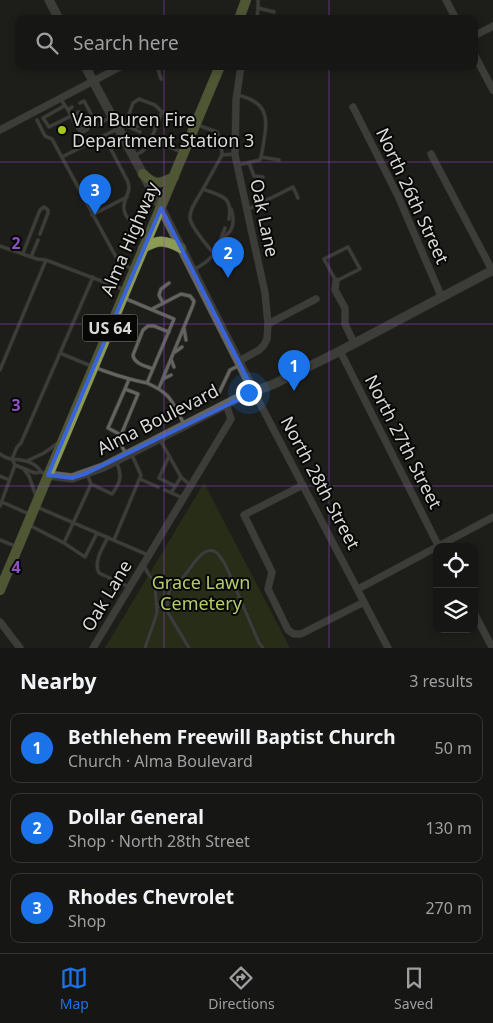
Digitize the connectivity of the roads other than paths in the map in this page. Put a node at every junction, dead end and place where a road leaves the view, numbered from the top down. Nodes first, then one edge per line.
1 (49, 0) edge
2 (246, 0) edge
3 (258, 0) edge
4 (446, 0) edge
5 (258, 8) junction
6 (274, 12) dead end
7 (57, 15) edge
8 (240, 15) edge
9 (257, 15) edge
10 (454, 15) edge
11 (493, 26) edge
12 (478, 34) edge
13 (478, 62) edge
14 (87, 70) edge
15 (115, 70) edge
16 (158, 70) edge
17 (218, 70) edge
18 (240, 70) edge
19 (161, 79) dead end
20 (93, 82) junction
21 (493, 90) edge
22 (237, 95) junction
23 (60, 98) junction
24 (80, 103) dead end
25 (47, 105) junction
26 (64, 106) junction
27 (72, 107) dead end
28 (353, 107) dead end
29 (68, 110) junction
30 (162, 112) junction
31 (52, 113) junction
32 (112, 117) junction
33 (37, 120) dead end
34 (84, 121) junction
35 (75, 123) junction
36 (195, 124) junction
37 (121, 127) junction
38 (156, 127) junction
39 (133, 129) junction
40 (0, 130) edge
41 (140, 132) dead end
42 (104, 136) junction
43 (150, 137) junction
44 (183, 153) junction
45 (235, 154) junction
46 (432, 154) dead end
47 (222, 155) junction
48 (62, 157) junction
49 (133, 157) junction
50 (261, 157) junction
51 (279, 160) dead end
52 (249, 163) junction
53 (237, 165) junction
54 (143, 174) junction
55 (174, 177) junction
56 (263, 177) dead end
57 (203, 189) junction
58 (128, 196) junction
59 (298, 198) dead end
60 (161, 208) junction
61 (231, 209) junction
62 (247, 210) junction
63 (92, 215) junction
64 (229, 219) dead end
65 (225, 228) dead end
66 (150, 233) junction
67 (40, 234) dead end
68 (222, 237) junction
69 (38, 240) dead end
70 (0, 246) edge
71 (144, 248) junction
72 (181, 248) junction
73 (23, 254) junction
74 (214, 254) junction
75 (31, 256) junction
76 (46, 260) junction
77 (192, 270) junction
78 (134, 271) junction
79 (493, 271) edge
80 (93, 277) junction
81 (336, 281) junction
82 (169, 283) dead end
83 (124, 293) junction
84 (442, 298) junction
85 (316, 299) dead end
86 (163, 303) junction
87 (152, 309) junction
88 (268, 324) junction
89 (184, 328) junction
90 (169, 332) junction
91 (186, 340) dead end
92 (354, 343) junction
93 (182, 347) dead end
94 (340, 351) junction
95 (174, 352) junction
96 (60, 353) junction
97 (171, 358) junction
98 (240, 363) junction
99 (93, 368) junction
100 (174, 368) dead end
101 (153, 369) junction
102 (0, 370) edge
103 (171, 375) dead end
104 (130, 379) junction
105 (163, 379) junction
106 (147, 383) junction
107 (159, 388) junction
108 (125, 389) junction
109 (254, 392) junction
110 (219, 393) dead end
111 (129, 404) dead end
112 (226, 404) junction
113 (133, 406) junction
114 (124, 416) dead end
115 (128, 418) junction
116 (121, 423) dead end
117 (125, 425) junction
118 (185, 425) junction
119 (121, 435) junction
120 (159, 438) junction
121 (63, 440) junction
122 (128, 453) junction
123 (0, 454) edge
124 (169, 456) junction
125 (12, 459) junction
126 (116, 460) junction
127 (26, 461) junction
128 (15, 465) junction
129 (22, 468) junction
130 (44, 473) junction
131 (87, 473) junction
132 (0, 476) edge
133 (181, 477) junction
134 (140, 479) junction
135 (9, 480) junction
136 (91, 484) junction
137 (304, 485) junction
138 (175, 486) junction
139 (191, 486) junction
140 (158, 487) dead end
141 (165, 490) dead end
142 (172, 493) junction
143 (184, 498) junction
144 (1, 503) edge
145 (33, 512) junction
146 (493, 517) edge
147 (74, 523) junction
148 (97, 533) junction
149 (108, 537) junction
150 (0, 540) edge
151 (114, 540) junction
152 (64, 543) junction
153 (437, 543) edge
154 (445, 543) edge
155 (18, 547) junction
156 (433, 549) edge
157 (149, 556) junction
158 (143, 565) junction
159 (3, 574) edge
160 (155, 585) junction
161 (130, 588) junction
162 (170, 588) junction
163 (358, 589) junction
164 (0, 590) edge
165 (364, 602) junction
166 (156, 604) junction
167 (167, 611) junction
168 (478, 621) edge
169 (0, 622) edge
170 (259, 646) edge
171 (492, 647) edge
172 (20, 648) edge
173 (93, 648) edge
174 (145, 648) edge
175 (189, 648) edge
176 (263, 648) edge
177 (388, 648) edge

1 - 7 street
2 - 8 main road
3 - 5 lane
4 - 10 street
5 - 6 lane
5 - 9 lane
11 - 12 street
13 - 21 street
14 - 20 street, North 28th Street
15 - 20 street
16 - 19 lane
17 - 36 main road, Alma Highway / US 64
18 - 22 street, Oak Lane
20 - 23 street
20 - 32 street, North 28th Street
22 - 45 street, Oak Lane
22 - 50 lane
23 - 25 street
23 - 26 lane
24 - 32 lane
25 - 31 lane
25 - 40 street
26 - 29 lane
26 - 31 lane
27 - 29 lane
28 - 84 street, North 26th Street
29 - 35 lane
30 - 36 lane
30 - 37 lane
30 - 38 lane
31 - 35 lane
32 - 37 street, North 28th Street
33 - 48 lane
34 - 35 lane
34 - 35 lane
34 - 35 lane
36 - 44 main road, Alma Highway / US 64
36 - 47 lane
37 - 39 lane
37 - 42 lane
37 - 49 street, North 28th Street
38 - 39 lane
38 - 43 lane
39 - 41 lane
42 - 48 lane
42 - 58 lane
43 - 44 lane
43 - 49 lane
44 - 55 main road, Alma Highway / US 64
45 - 47 lane
45 - 53 street, Oak Lane
46 - 79 street
47 - 57 lane
48 - 63 lane
49 - 54 street, North 28th Street
50 - 51 lane
50 - 52 lane
52 - 53 lane
52 - 56 lane
53 - 62 street, Oak Lane
54 - 55 main road
54 - 60 street, North 28th Street
55 - 60 main road, Alma Highway / US 64
57 - 61 lane
57 - 74 lane
58 - 63 lane
58 - 66 lane
59 - 62 lane
60 - 66 main road, Alma Highway / US 64
60 - 72 street, North 28th Street
61 - 64 lane
61 - 68 lane
62 - 88 street, Oak Lane
63 - 78 lane
65 - 68 lane
66 - 71 main road, Alma Highway / US 64
67 - 73 lane
68 - 74 lane
69 - 75 lane
70 - 73 lane
71 - 72 main road
71 - 78 main road, Alma Highway / US 64
72 - 77 street, North 28th Street
73 - 75 lane
74 - 77 lane
75 - 76 lane
76 - 80 lane
76 - 102 lane
77 - 98 street, North 28th Street
78 - 83 main road, Alma Highway / US 64
79 - 84 street, Alma Boulevard
80 - 83 lane
80 - 96 lane
81 - 81 lane
81 - 92 street
82 - 86 lane
83 - 87 lane
83 - 99 main road, Alma Highway / US 64
84 - 92 street, Alma Boulevard
85 - 88 street
86 - 87 lane
86 - 89 lane
87 - 90 lane
88 - 98 street, Oak Lane
89 - 91 lane
89 - 95 lane
90 - 101 lane
90 - 101 lane
92 - 94 street, Alma Boulevard
93 - 95 lane
94 - 109 street, Alma Boulevard
94 - 153 street, North 27th Street
95 - 97 lane
96 - 99 lane
96 - 125 lane
97 - 100 lane
97 - 105 lane
98 - 109 street, North 28th Street
98 - 110 lane
99 - 104 lane
99 - 121 main road, Alma Highway / US 64
101 - 106 lane
103 - 105 lane
104 - 106 lane
104 - 108 lane
105 - 107 lane
106 - 107 lane
107 - 118 lane
108 - 113 lane
108 - 119 lane
109 - 112 street, Alma Boulevard
109 - 137 street, North 28th Street
111 - 113 lane
112 - 118 street, Alma Boulevard
112 - 139 street, Oak Lane
113 - 115 lane
114 - 115 lane
115 - 117 lane
116 - 117 lane
117 - 119 lane
118 - 120 street, Alma Boulevard
119 - 122 lane
120 - 122 street, Alma Boulevard
120 - 124 lane
121 - 127 lane
121 - 130 main road, Alma Highway / US 64
122 - 126 street, Alma Boulevard
122 - 134 lane
123 - 125 lane
124 - 133 lane
124 - 138 lane
125 - 127 lane
125 - 128 lane
126 - 131 street, Alma Boulevard
126 - 136 lane
127 - 130 lane
128 - 129 lane
128 - 135 lane
129 - 130 lane
129 - 145 lane
130 - 131 street, Alma Boulevard
130 - 145 main road, Alma Highway / US 64
131 - 136 lane
132 - 135 lane
133 - 138 lane
133 - 139 lane
134 - 140 lane
134 - 151 lane
135 - 144 lane
136 - 147 lane
137 - 163 street, North 28th Street
137 - 165 street
138 - 142 lane
139 - 143 street, Oak Lane
141 - 142 lane
142 - 143 lane
143 - 157 street, Oak Lane
144 - 145 lane
145 - 147 lane
145 - 152 lane
145 - 155 main road, Alma Highway / US 64
146 - 154 street
147 - 148 lane
147 - 152 lane
148 - 149 lane
148 - 152 lane
149 - 151 lane
149 - 161 lane
150 - 155 lane
151 - 157 lane
155 - 159 main road, Alma Highway / US 64
156 - 163 street
157 - 158 street, Oak Lane
158 - 160 lane
158 - 161 street, Oak Lane
159 - 164 main road, Alma Highway / US 64
160 - 162 lane
160 - 166 lane
161 - 173 street, Oak Lane
162 - 167 lane
162 - 170 lane
163 - 165 street, North 28th Street
165 - 177 street, North 28th Street
166 - 167 lane
166 - 174 lane
167 - 175 lane
168 - 171 street
169 - 172 street
170 - 176 lane

